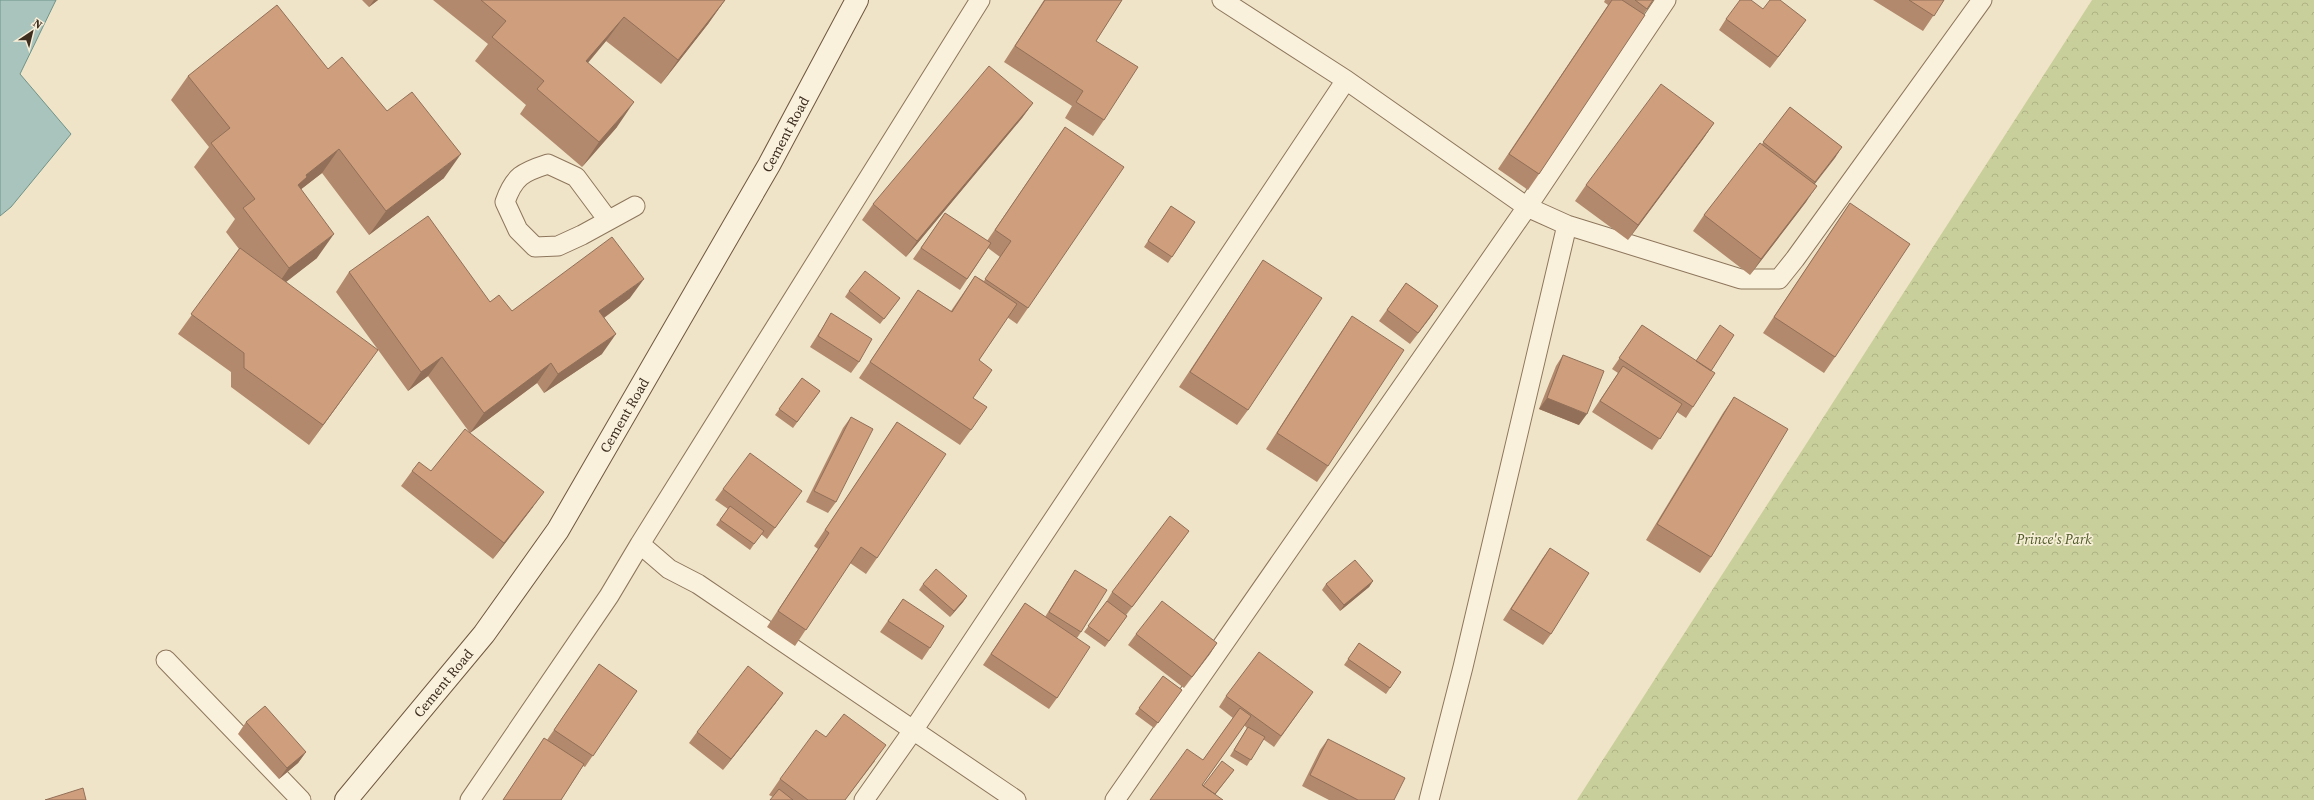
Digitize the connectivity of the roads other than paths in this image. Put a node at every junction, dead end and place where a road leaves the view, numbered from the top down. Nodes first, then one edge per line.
1 (857, 0) edge
2 (980, 0) edge
3 (1222, 0) edge
4 (1666, 0) edge
5 (1982, 0) edge
6 (1346, 80) junction
7 (635, 206) dead end
8 (1527, 207) junction
9 (608, 220) junction
10 (1567, 225) junction
11 (640, 544) junction
12 (166, 660) dead end
13 (914, 729) junction
14 (301, 800) edge
15 (346, 800) edge
16 (470, 800) edge
17 (864, 800) edge
18 (1016, 800) edge
19 (1115, 800) edge
20 (1429, 800) edge

1 - 15 main road, Cement Road
2 - 11 lane
3 - 6 lane
4 - 8 lane
5 - 10 lane
6 - 8 lane
6 - 13 lane
7 - 9 lane
8 - 10 lane
8 - 19 lane
9 - 9 lane
10 - 20 lane
11 - 13 lane
11 - 16 lane
12 - 14 lane
13 - 17 lane
13 - 18 lane

